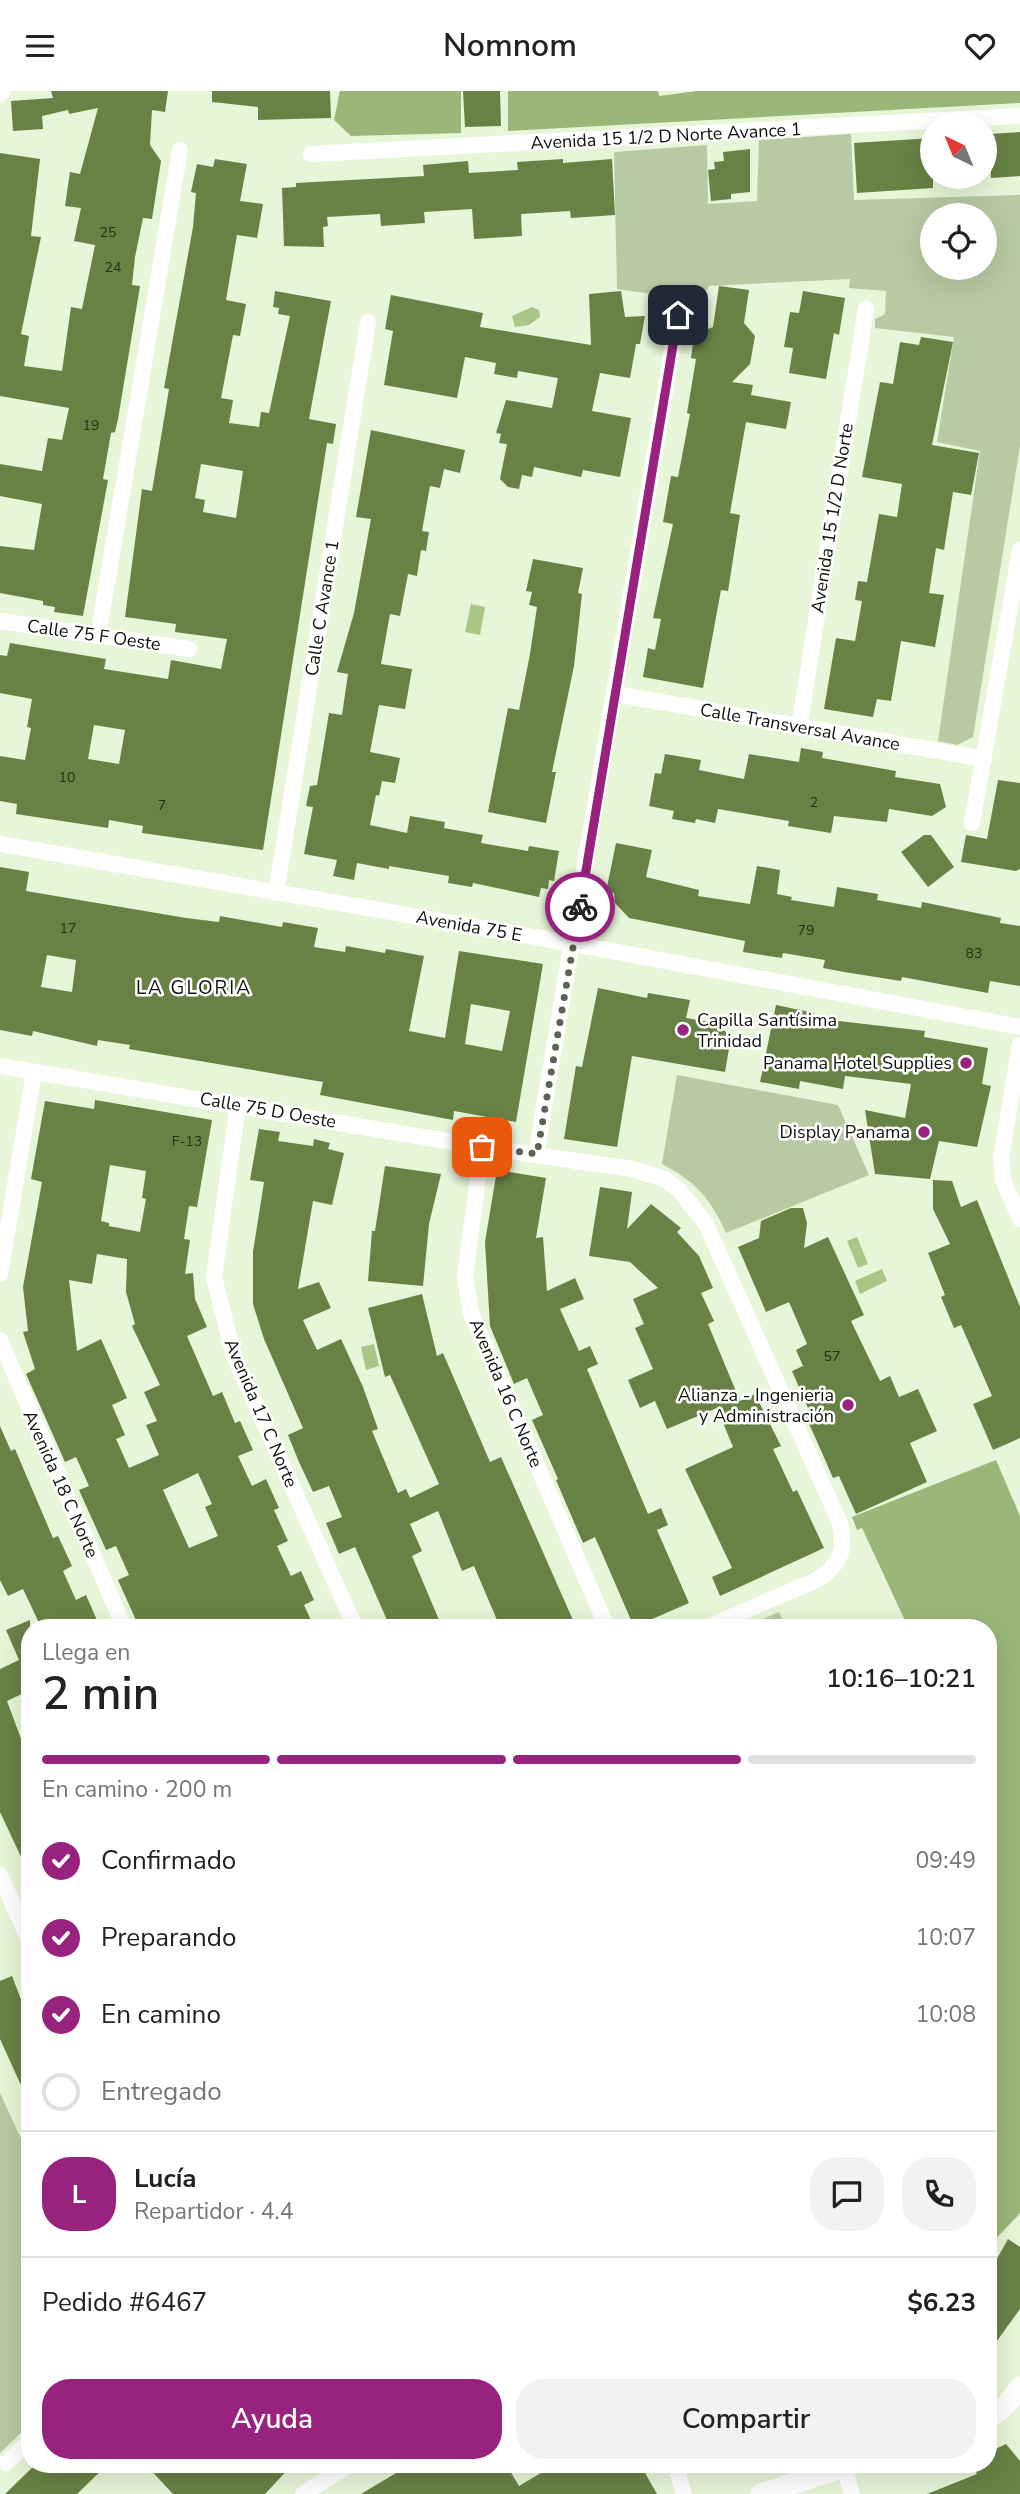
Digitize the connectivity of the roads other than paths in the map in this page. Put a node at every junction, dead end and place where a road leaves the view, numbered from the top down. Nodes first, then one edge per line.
1 (1020, 116) edge
2 (180, 150) dead end
3 (311, 154) dead end
4 (866, 309) dead end
5 (678, 315) dead end
6 (368, 322) dead end
7 (1020, 550) edge
8 (0, 621) edge
9 (98, 636) junction
10 (189, 649) dead end
11 (616, 694) junction
12 (799, 728) junction
13 (984, 759) junction
14 (972, 823) dead end
15 (0, 844) edge
16 (276, 893) junction
17 (574, 944) junction
18 (1020, 1027) edge
19 (1020, 1045) edge
20 (0, 1066) edge
21 (34, 1073) junction
22 (238, 1104) junction
23 (482, 1147) junction
24 (537, 1154) junction
25 (1020, 1219) edge
26 (0, 1274) edge
27 (0, 1340) edge
28 (121, 1619) edge
29 (351, 1619) edge
30 (604, 1619) edge
31 (726, 1619) edge
32 (0, 1875) edge
33 (21, 1923) edge
34 (1020, 2387) edge
35 (997, 2412) edge
36 (21, 2449) edge
37 (6, 2463) dead end
38 (337, 2473) edge
39 (678, 2473) edge
40 (827, 2473) edge
41 (850, 2473) edge
42 (303, 2494) edge
43 (684, 2494) edge
44 (761, 2494) edge
45 (852, 2494) edge

1 - 3 street, Avenida 15 1/2 D Norte Avance 1
2 - 9 street
4 - 12 street, Avenida 15 1/2 D Norte
5 - 11 street
6 - 16 street, Calle C Avance 1
7 - 13 street
8 - 9 street, Calle 75 F Oeste
9 - 10 street, Calle 75 F Oeste
11 - 12 street, Calle Transversal Avance
11 - 17 street
12 - 13 street, Calle Transversal Avance
13 - 14 street
15 - 16 street, Avenida 75 E
16 - 17 street, Avenida 75 E
17 - 18 street, Avenida 75 E
17 - 24 street
19 - 25 street
20 - 21 street, Calle 75 D Oeste
21 - 22 street, Calle 75 D Oeste
21 - 26 street
22 - 23 street, Calle 75 D Oeste
22 - 29 street, Avenida 17 C Norte
23 - 24 street, Calle 75 D Oeste
23 - 30 street, Avenida 16 C Norte
24 - 31 street, Calle 75 D Oeste
27 - 28 street, Avenida 18 C Norte
32 - 33 street
34 - 35 street
36 - 37 street
38 - 42 street
39 - 43 street
40 - 44 street
41 - 45 street

